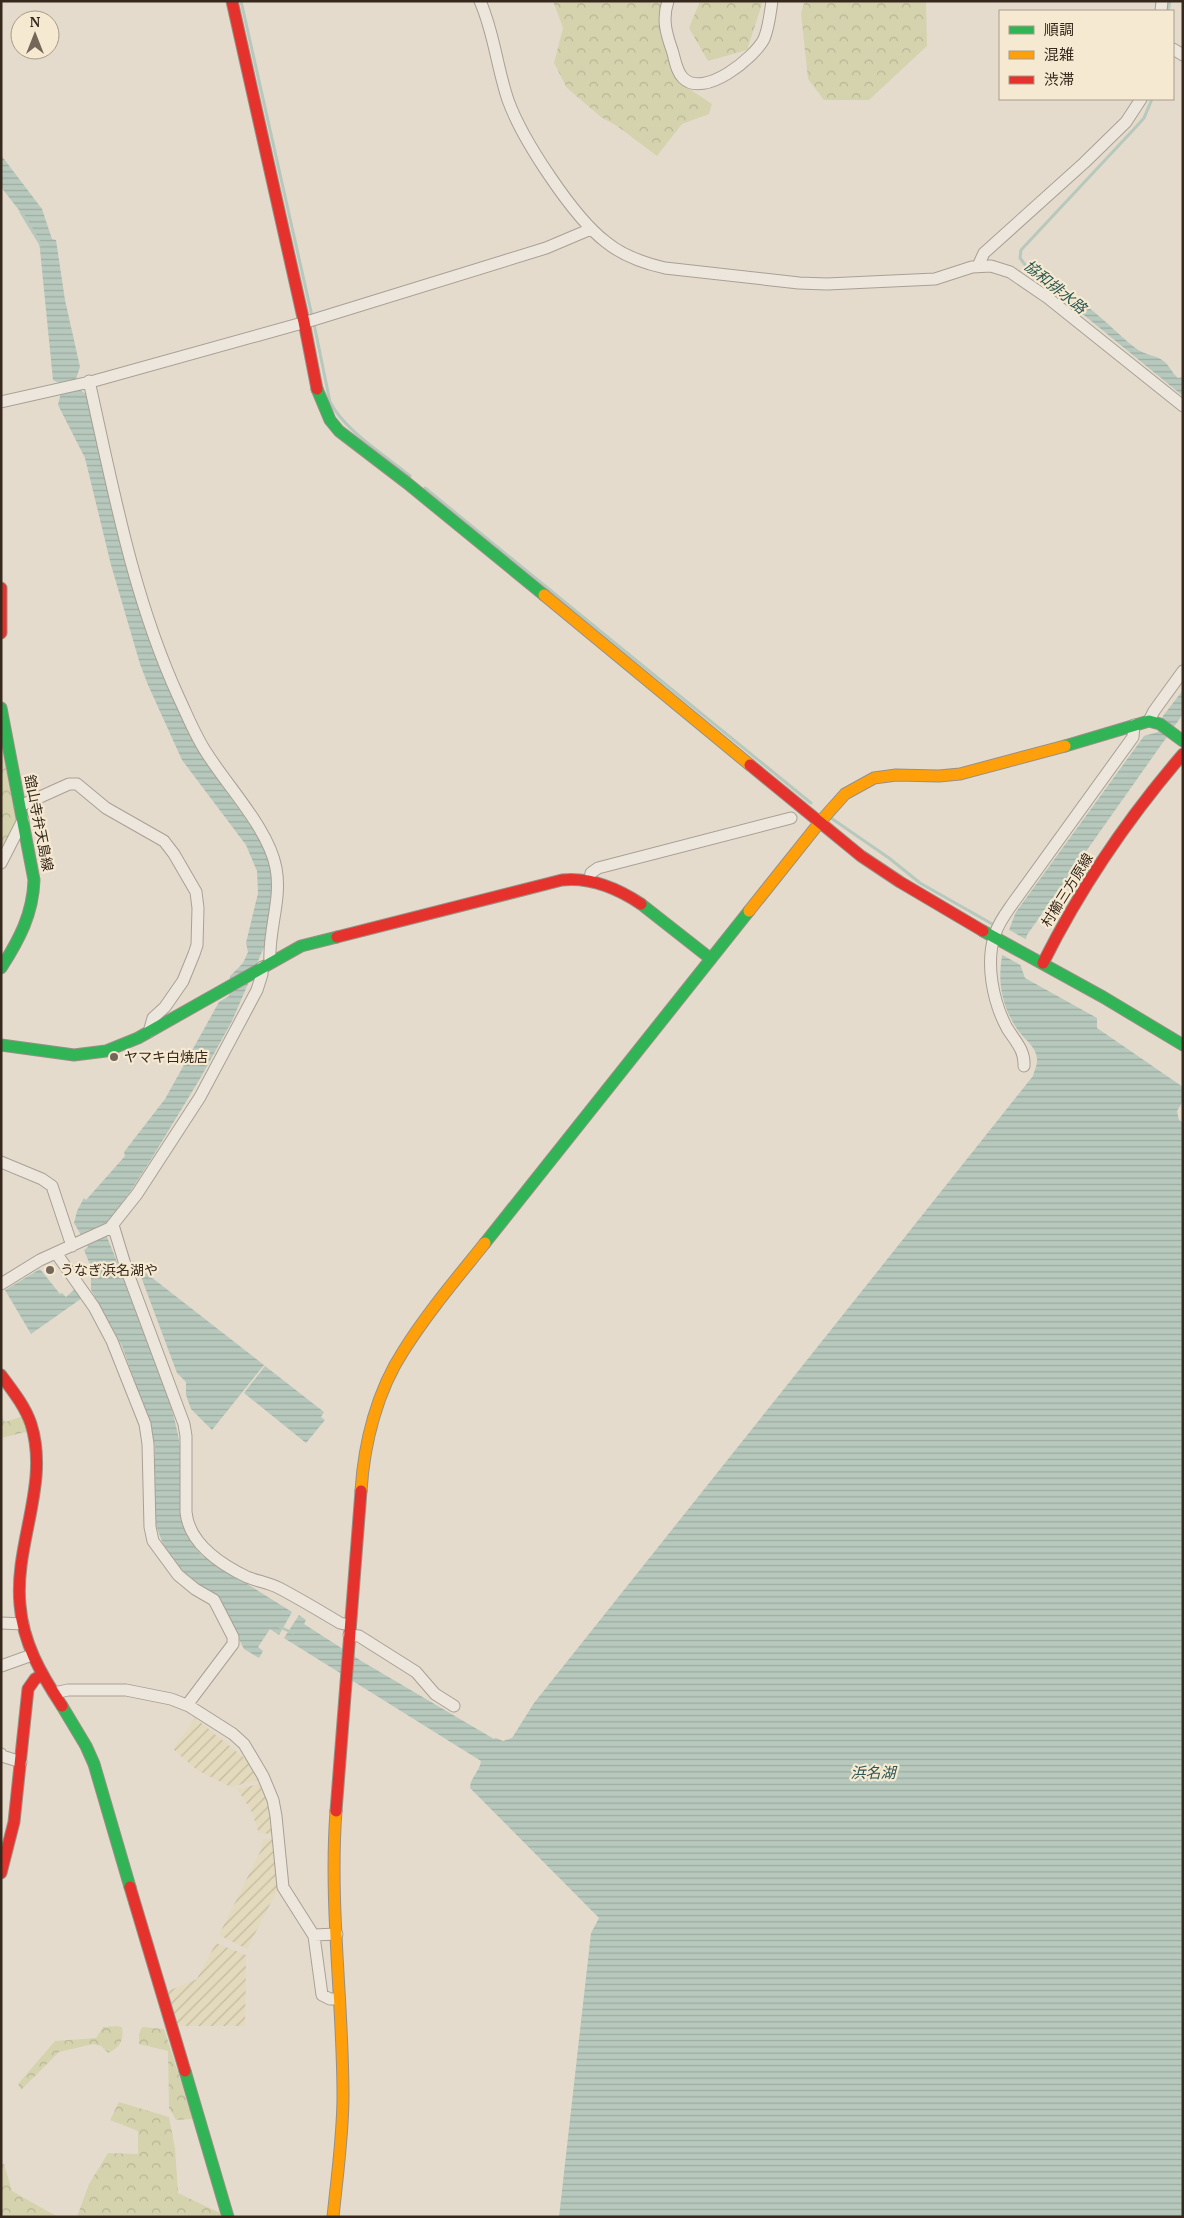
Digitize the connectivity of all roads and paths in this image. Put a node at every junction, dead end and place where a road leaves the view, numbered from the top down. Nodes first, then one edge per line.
1 (232, 1) edge
2 (480, 1) edge
3 (668, 1) edge
4 (772, 1) edge
5 (1140, 100) edge
6 (591, 230) junction
7 (978, 266) junction
8 (304, 322) junction
9 (83, 382) junction
10 (1, 402) edge
11 (1183, 406) edge
12 (1, 588) edge
13 (1, 622) edge
14 (1, 634) edge
15 (1183, 671) edge
16 (1, 708) edge
17 (1155, 722) junction
18 (1134, 725) junction
19 (1183, 741) edge
20 (1183, 754) edge
21 (20, 806) junction
22 (791, 818) dead end
23 (23, 820) junction
24 (820, 822) junction
25 (1, 863) edge
26 (590, 881) junction
27 (997, 938) junction
28 (711, 959) junction
29 (1043, 963) junction
30 (262, 966) junction
31 (1, 968) edge
32 (149, 1032) junction
33 (1, 1045) edge
34 (1183, 1045) edge
35 (1024, 1066) dead end
36 (1, 1162) edge
37 (111, 1226) junction
38 (75, 1244) junction
39 (56, 1253) junction
40 (1, 1284) edge
41 (1, 1375) edge
42 (1, 1623) edge
43 (23, 1624) junction
44 (349, 1633) junction
45 (32, 1655) junction
46 (1, 1666) edge
47 (42, 1675) junction
48 (54, 1693) junction
49 (187, 1705) junction
50 (454, 1706) dead end
51 (1, 1754) edge
52 (21, 1762) junction
53 (1, 1873) edge
54 (337, 1934) junction
55 (314, 1935) junction
56 (339, 1998) junction
57 (228, 2217) edge
58 (333, 2217) edge

1 - 8 street
2 - 6 street
3 - 4 street
5 - 7 street
6 - 7 street
6 - 8 street
7 - 11 street
8 - 9 street
8 - 24 street
9 - 10 street
9 - 30 street
12 - 13 street
13 - 14 street
15 - 17 street
16 - 21 street, 舘山寺弁天島線
17 - 18 street
17 - 19 street
18 - 24 street
18 - 27 street
20 - 29 street, 村櫛三方原線
21 - 23 street, 舘山寺弁天島線
21 - 32 street
22 - 26 street
23 - 25 street
23 - 31 street, 舘山寺弁天島線
24 - 27 street
24 - 28 street
26 - 28 street
26 - 30 street
27 - 29 street
27 - 35 street
28 - 44 street
29 - 34 street
30 - 32 street
30 - 37 street
32 - 33 street
36 - 38 street
37 - 38 street
37 - 44 street
38 - 39 street
39 - 40 street
39 - 49 street
41 - 43 street
42 - 43 street
43 - 45 street
44 - 50 street
44 - 54 street
45 - 46 street
45 - 47 street
47 - 48 street
47 - 52 street
48 - 49 street
48 - 57 street
49 - 55 street
51 - 52 street
52 - 53 street
54 - 55 street
54 - 56 street
55 - 56 street
56 - 58 street

